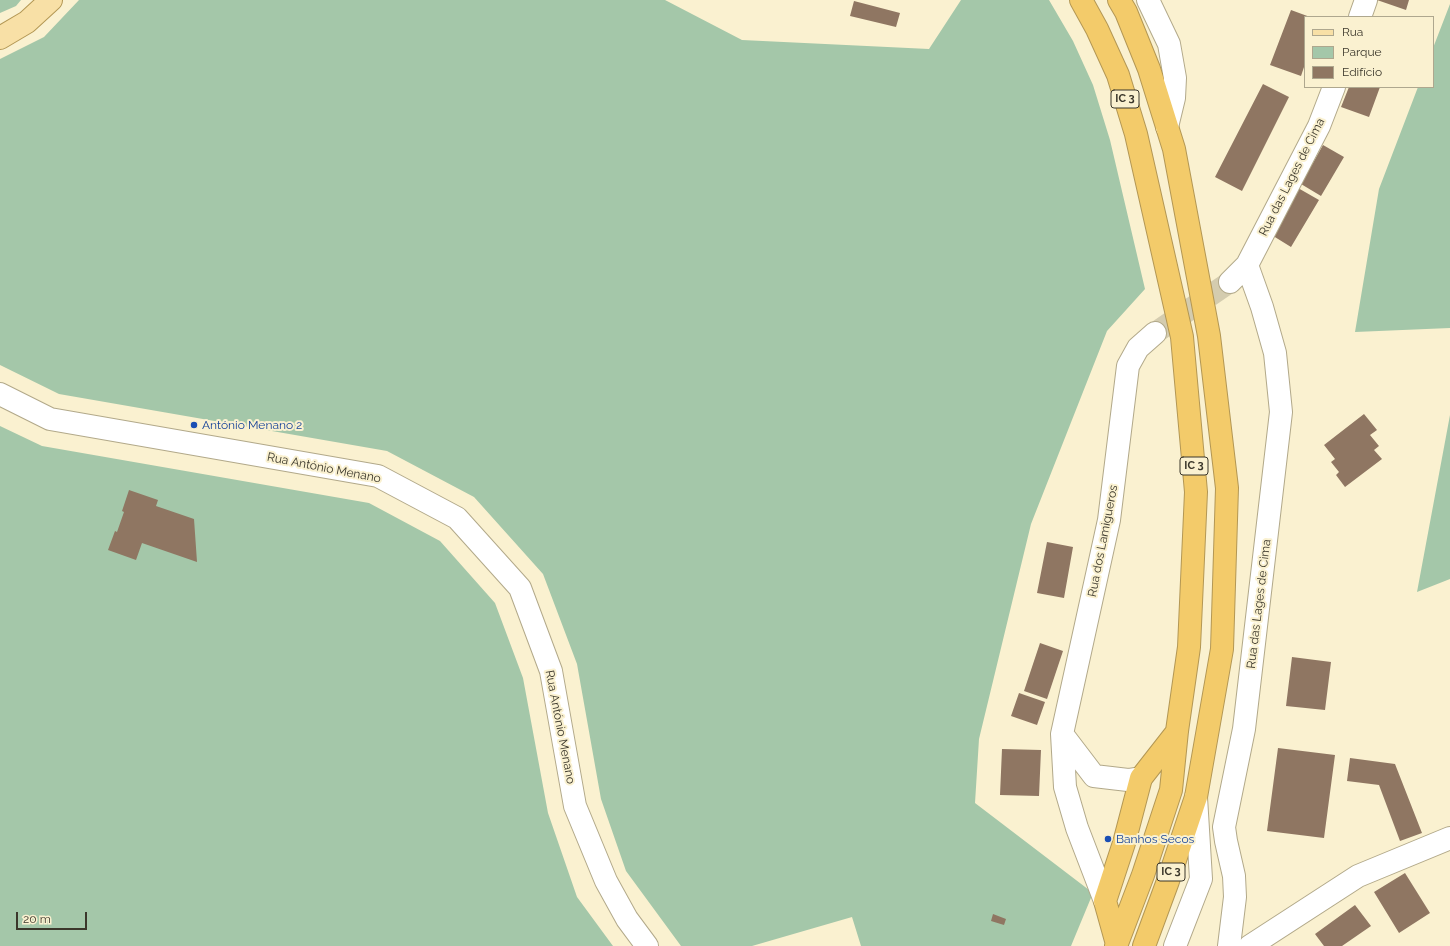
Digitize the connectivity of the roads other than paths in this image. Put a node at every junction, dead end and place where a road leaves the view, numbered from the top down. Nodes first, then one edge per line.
1 (51, 0) edge
2 (1081, 0) edge
3 (1119, 0) edge
4 (1148, 0) edge
5 (1366, 0) edge
6 (1360, 16) edge
7 (0, 38) edge
8 (1334, 88) edge
9 (1167, 127) junction
10 (1247, 265) junction
11 (1230, 282) tunnel mouth
12 (1155, 333) tunnel mouth
13 (0, 394) edge
14 (1177, 731) junction
15 (1062, 734) junction
16 (1141, 778) junction
17 (1196, 797) junction
18 (1450, 838) edge
19 (1105, 900) junction
20 (1116, 945) edge
21 (647, 946) edge
22 (1144, 946) edge
23 (1175, 946) edge
24 (1229, 946) edge
25 (1250, 946) edge

1 - 7 main road
2 - 14 highway, IC 3
3 - 9 highway, IC 3
4 - 9 street
5 - 6 street
8 - 10 street, Rua das Lages de Cima
9 - 17 highway, IC 3
10 - 11 street, Rua das Lages de Cima
10 - 24 street, Rua das Lages de Cima
12 - 15 street, Rua dos Lamigueros
13 - 21 street, Rua António Menano
14 - 16 highway
14 - 20 highway, IC 3
15 - 16 street
15 - 19 street, Rua dos Lamigueros
16 - 19 highway
17 - 22 highway, IC 3
17 - 23 street
18 - 25 street
19 - 20 highway

